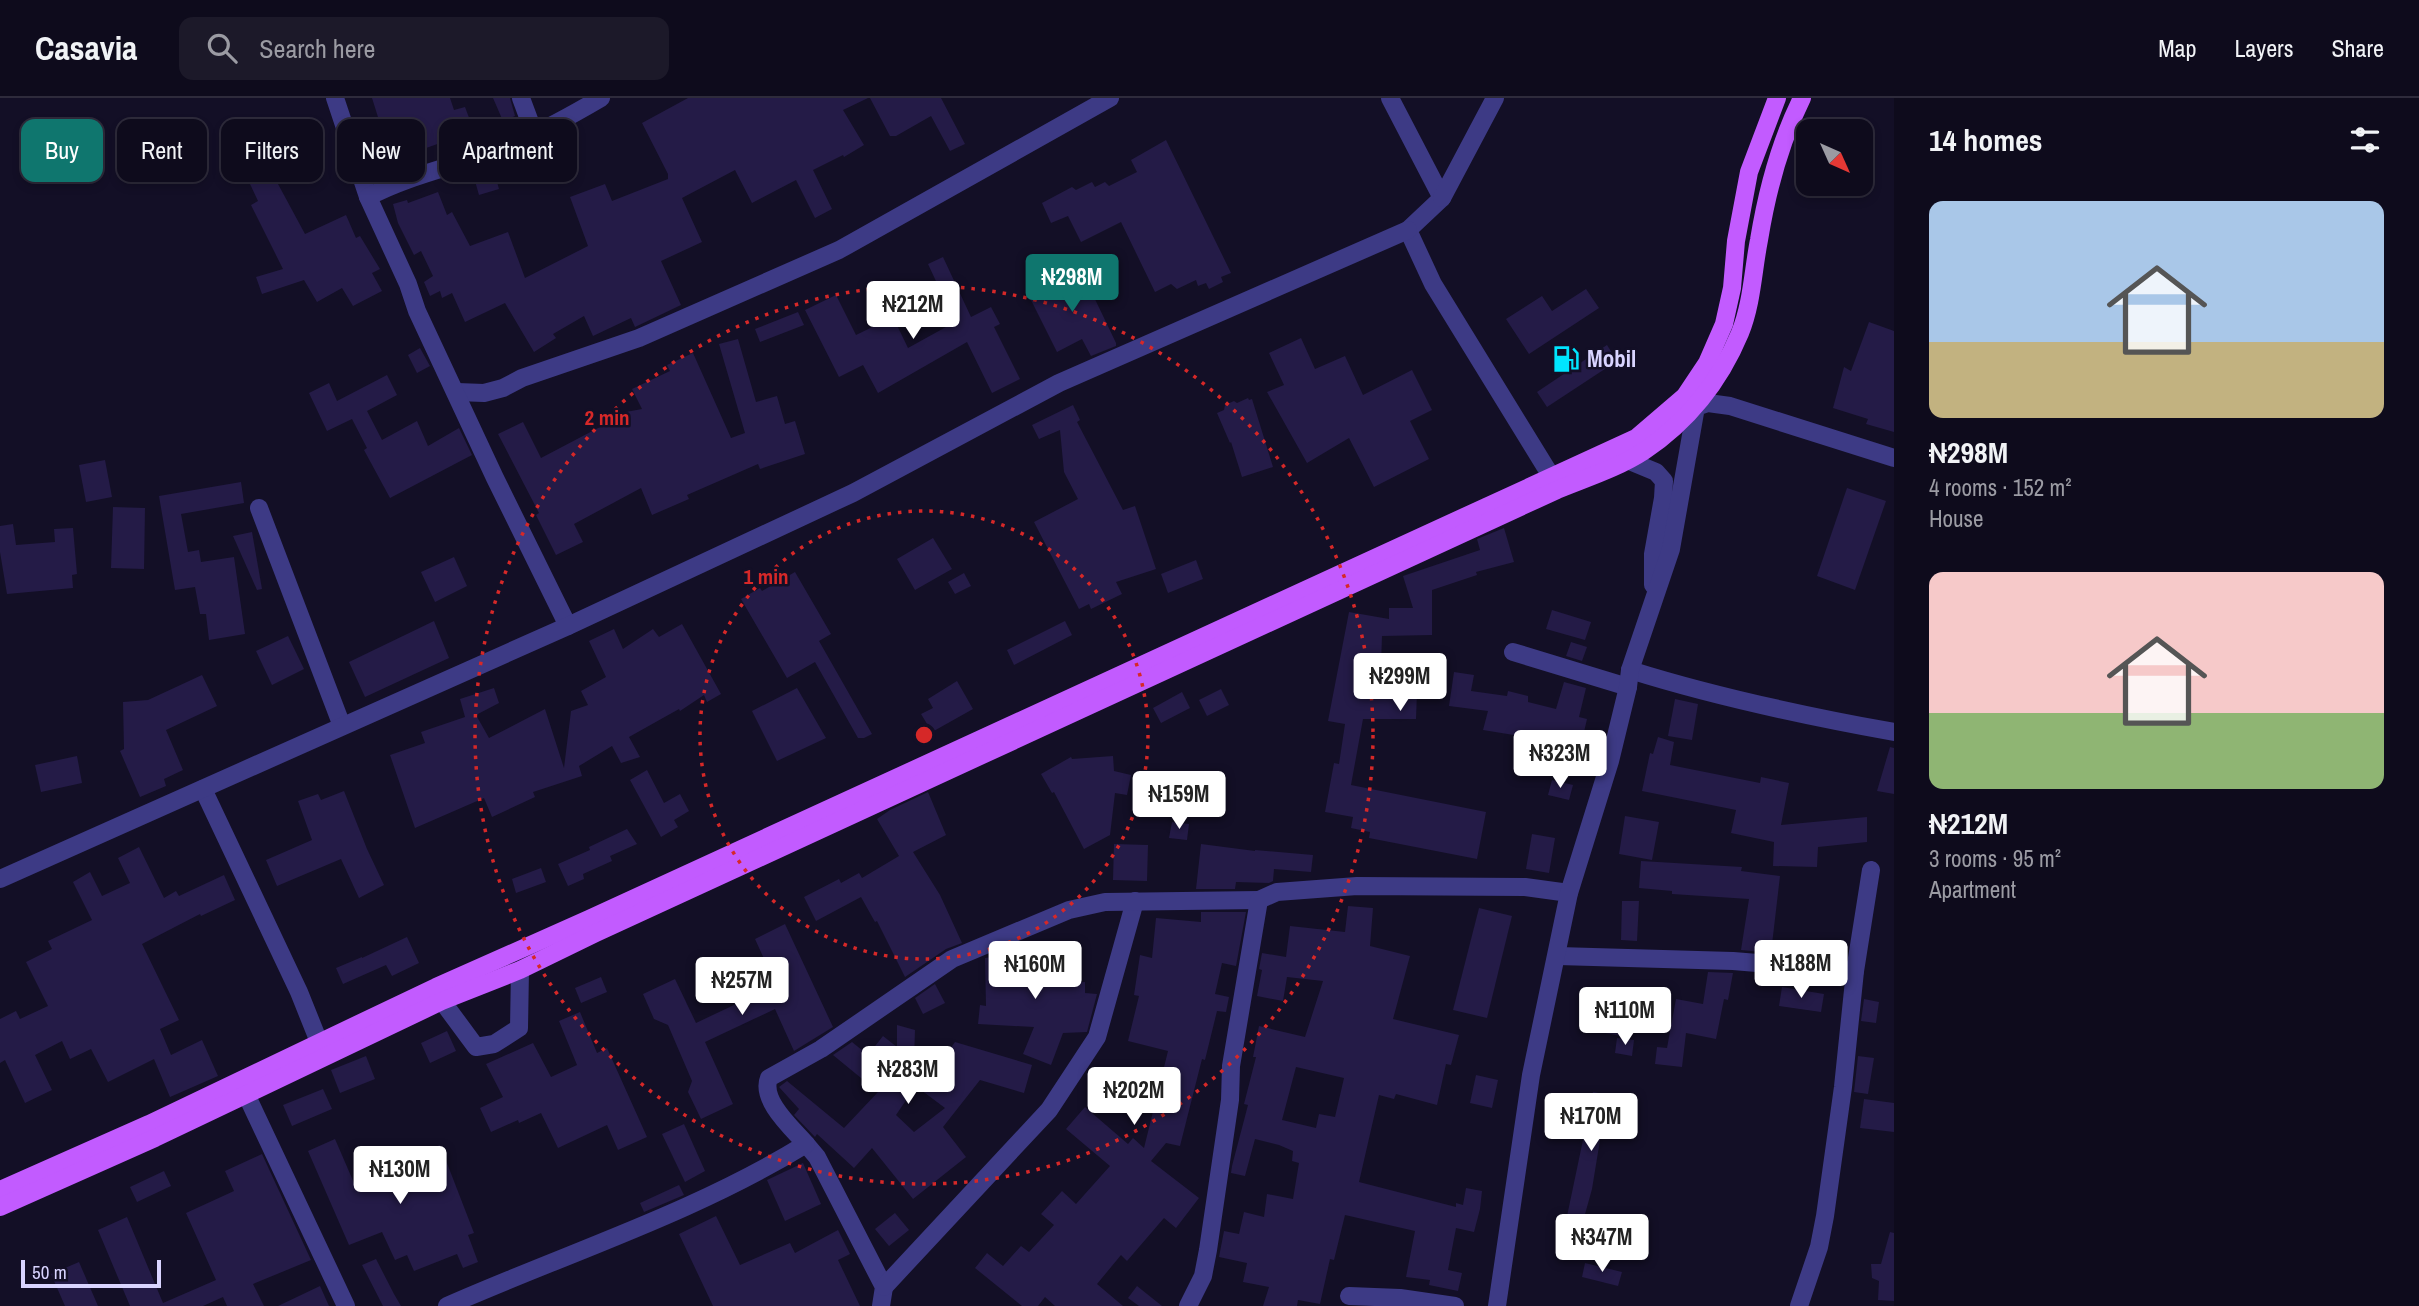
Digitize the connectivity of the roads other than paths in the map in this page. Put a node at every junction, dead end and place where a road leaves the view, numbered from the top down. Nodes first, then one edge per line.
1 (335, 98) edge
2 (521, 98) edge
3 (601, 98) edge
4 (1110, 98) edge
5 (1390, 98) edge
6 (1495, 98) edge
7 (1777, 98) edge
8 (1802, 98) edge
9 (529, 119) edge
10 (561, 119) edge
11 (439, 170) edge
12 (369, 197) junction
13 (1441, 198) junction
14 (1408, 230) junction
15 (457, 392) junction
16 (1696, 407) junction
17 (1894, 458) edge
18 (1627, 460) junction
19 (1550, 476) junction
20 (260, 508) dead end
21 (1653, 595) junction
22 (568, 626) junction
23 (1513, 652) dead end
24 (1629, 679) junction
25 (342, 726) junction
26 (1894, 732) edge
27 (984, 745) junction
28 (203, 789) junction
29 (1871, 870) dead end
30 (0, 879) edge
31 (1569, 893) junction
32 (1259, 900) junction
33 (1135, 901) junction
34 (1558, 956) junction
35 (520, 970) junction
36 (1855, 971) junction
37 (442, 1001) junction
38 (319, 1042) junction
39 (246, 1094) junction
40 (806, 1144) junction
41 (0, 1190) edge
42 (0, 1207) edge
43 (884, 1287) junction
44 (1349, 1296) dead end
45 (346, 1306) edge
46 (447, 1306) edge
47 (881, 1306) edge
48 (1188, 1306) edge
49 (1455, 1306) edge
50 (1497, 1306) edge
51 (1799, 1306) edge

1 - 12 street
2 - 9 street
3 - 10 street
4 - 15 street
5 - 13 street
6 - 13 street
7 - 19 main road
8 - 16 main road
11 - 12 street
12 - 15 street
13 - 14 street
14 - 19 street
14 - 22 street
15 - 22 street
16 - 17 street
16 - 18 main road
16 - 21 street
18 - 21 street
18 - 27 main road
19 - 27 main road
20 - 25 street
21 - 24 street
22 - 25 street
23 - 24 street
24 - 26 street
24 - 31 street
25 - 28 street
27 - 35 main road
27 - 38 main road
28 - 30 street
28 - 38 street
29 - 36 street
31 - 32 street
31 - 34 street
32 - 33 street
32 - 48 street
33 - 40 street
33 - 43 street
34 - 36 street
34 - 50 street
35 - 37 main road
35 - 37 street
36 - 51 street
37 - 39 main road
38 - 41 main road
39 - 42 main road
39 - 45 street
40 - 43 street
40 - 46 street
43 - 47 street
44 - 49 street

